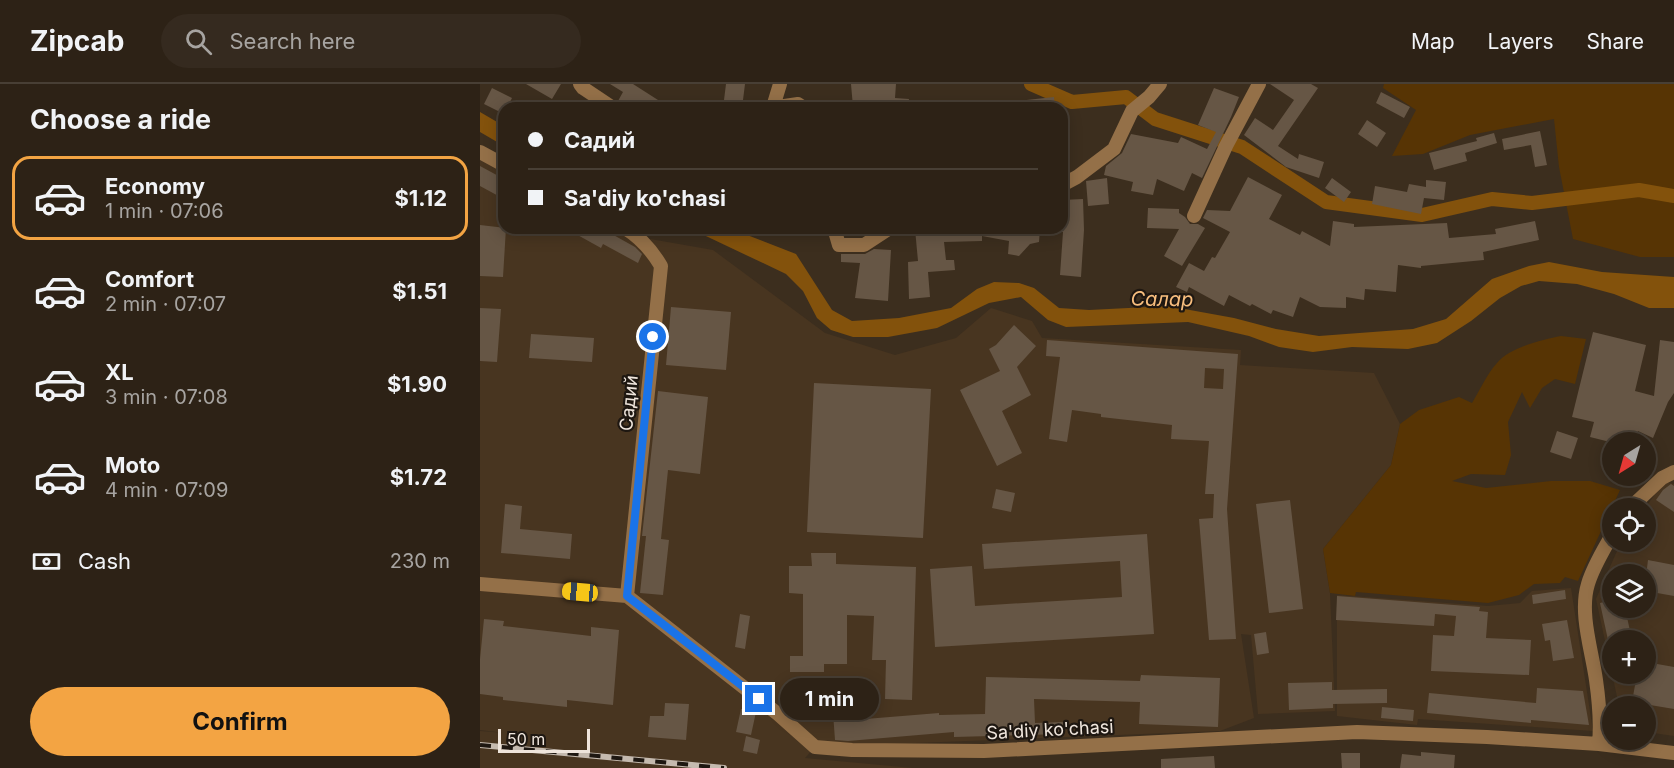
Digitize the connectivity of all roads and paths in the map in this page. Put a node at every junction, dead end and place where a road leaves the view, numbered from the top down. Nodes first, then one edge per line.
1 (580, 84) edge
2 (780, 84) edge
3 (1160, 84) edge
4 (1259, 84) edge
5 (604, 102) edge
6 (774, 102) edge
7 (480, 152) edge
8 (498, 162) edge
9 (1068, 182) edge
10 (1194, 216) dead end
11 (634, 234) edge
12 (648, 234) edge
13 (836, 234) edge
14 (881, 234) edge
15 (645, 242) junction
16 (1674, 472) edge
17 (1641, 498) edge
18 (1602, 552) edge
19 (480, 584) edge
20 (627, 596) junction
21 (1599, 744) junction
22 (1674, 753) edge

1 - 5 street
2 - 6 street
3 - 9 street
4 - 10 street
7 - 8 street
11 - 15 street, Садий
12 - 15 street
13 - 14 street
15 - 20 street, Садий
16 - 17 street
18 - 21 street
19 - 20 street
20 - 21 street, Sa'diy ko'chasi
21 - 22 street, Sa'diy ko'chasi

